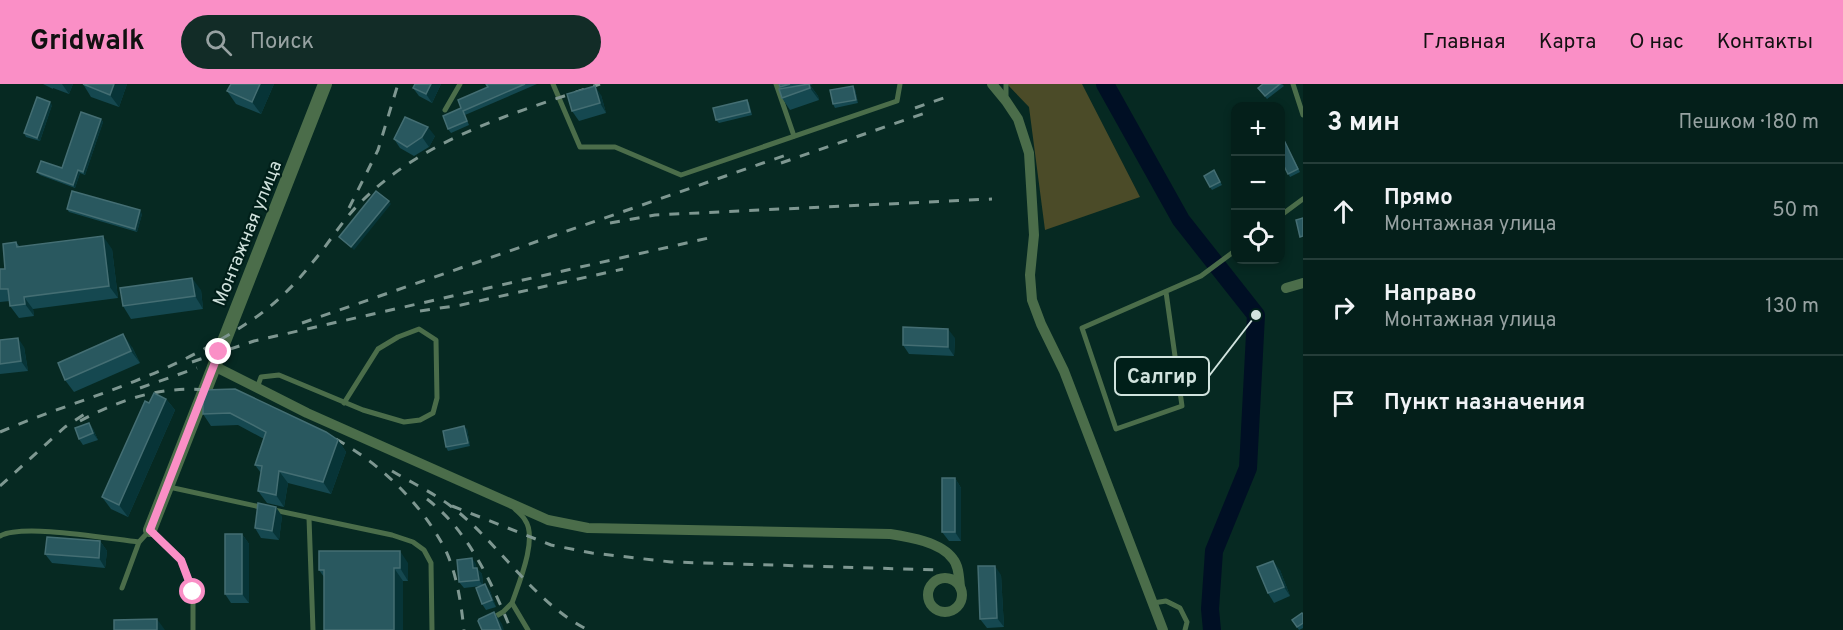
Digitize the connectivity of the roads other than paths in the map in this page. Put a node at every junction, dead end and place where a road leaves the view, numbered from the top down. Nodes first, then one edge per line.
1 (325, 84) edge
2 (459, 84) edge
3 (553, 84) edge
4 (776, 84) edge
5 (900, 84) edge
6 (992, 84) edge
7 (1006, 84) edge
8 (1293, 84) edge
9 (1006, 101) junction
10 (445, 110) dead end
11 (1303, 115) edge
12 (794, 136) junction
13 (1303, 199) edge
14 (1285, 213) edge
15 (1231, 253) edge
16 (1303, 283) edge
17 (1286, 288) dead end
18 (1166, 292) junction
19 (214, 366) junction
20 (257, 388) junction
21 (344, 402) junction
22 (167, 487) junction
23 (510, 504) junction
24 (309, 518) junction
25 (150, 530) junction
26 (0, 536) edge
27 (139, 542) junction
28 (960, 587) dead end
29 (122, 588) dead end
30 (512, 603) junction
31 (1153, 603) junction
32 (482, 624) edge
33 (193, 630) edge
34 (313, 630) edge
35 (432, 630) edge
36 (528, 630) edge
37 (1163, 630) edge
38 (1185, 630) edge

1 - 19 street, Монтажная улица
2 - 10 lane
3 - 12 lane
4 - 12 lane
5 - 12 lane
6 - 9 street
7 - 9 lane
8 - 11 lane
9 - 31 street
13 - 14 lane
15 - 18 lane
16 - 17 street
18 - 18 lane
19 - 20 street
19 - 22 street, Монтажная улица
20 - 21 lane
20 - 23 street
21 - 21 lane
22 - 24 lane
22 - 25 street, Монтажная улица
23 - 28 street
23 - 30 lane
24 - 34 lane
24 - 35 lane
25 - 27 lane, Монтажная улица
25 - 33 lane
26 - 27 lane
27 - 29 lane
30 - 32 lane
30 - 36 lane
31 - 37 street
31 - 38 lane

